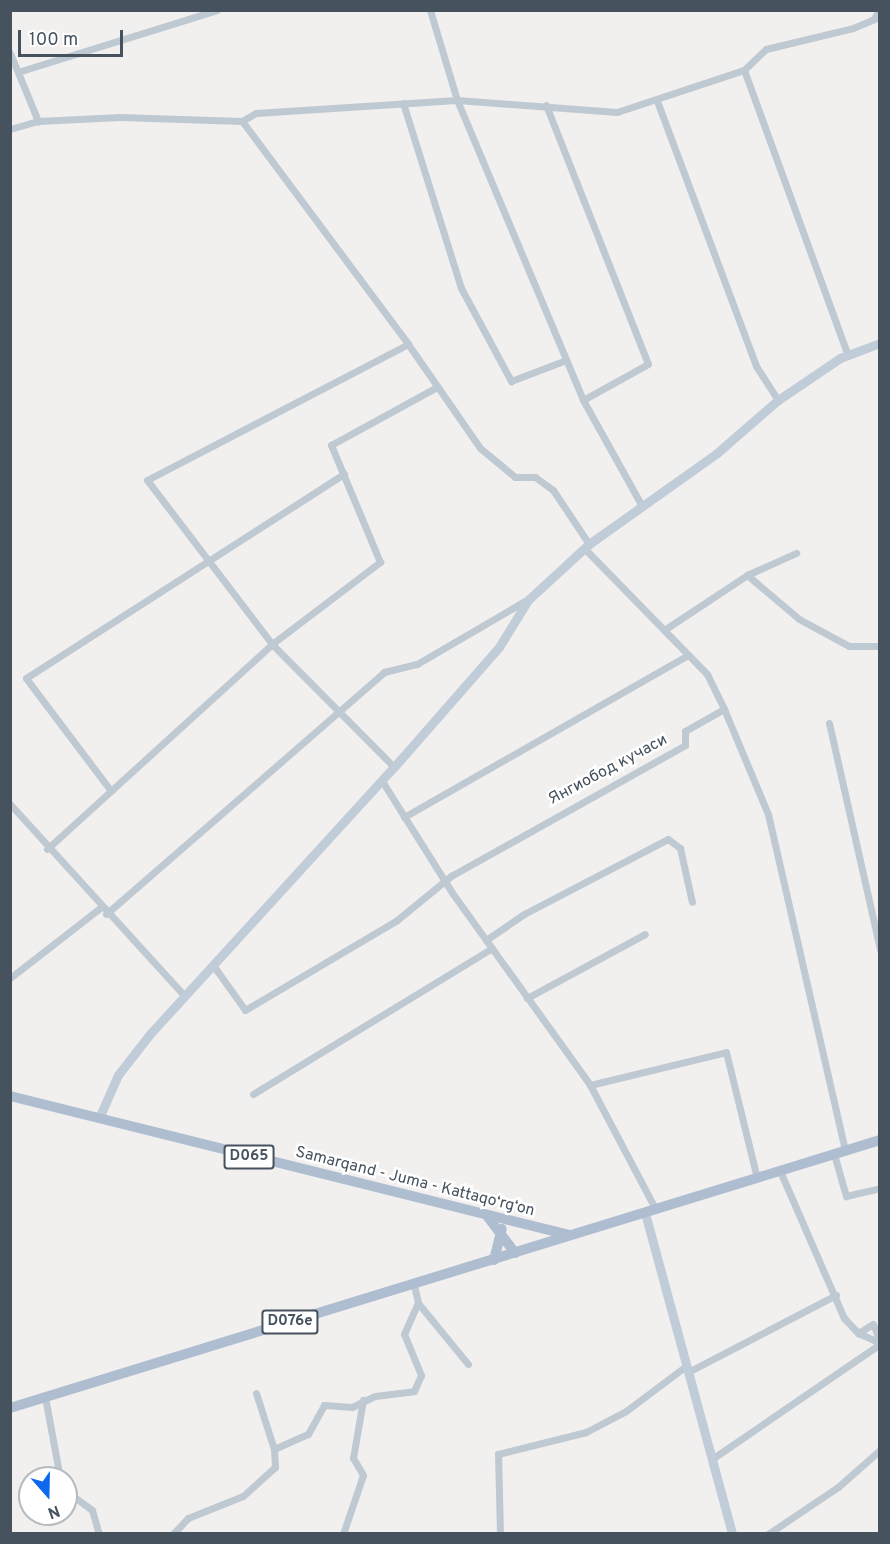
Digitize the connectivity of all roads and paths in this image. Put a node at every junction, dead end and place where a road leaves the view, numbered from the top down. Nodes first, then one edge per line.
1 (217, 10) edge
2 (430, 10) edge
3 (879, 10) edge
4 (10, 53) edge
5 (744, 70) junction
6 (21, 71) junction
7 (457, 100) junction
8 (657, 100) junction
9 (403, 103) junction
10 (546, 105) junction
11 (38, 121) junction
12 (242, 121) junction
13 (10, 129) edge
14 (879, 343) edge
15 (408, 344) junction
16 (848, 355) junction
17 (566, 360) junction
18 (437, 387) junction
19 (583, 400) junction
20 (777, 400) junction
21 (344, 474) junction
22 (642, 506) junction
23 (587, 547) junction
24 (796, 553) dead end
25 (205, 561) junction
26 (747, 575) junction
27 (528, 600) junction
28 (664, 630) junction
29 (272, 644) junction
30 (879, 646) edge
31 (688, 655) junction
32 (724, 709) junction
33 (334, 711) junction
34 (829, 723) dead end
35 (394, 767) junction
36 (382, 781) junction
37 (111, 791) junction
38 (10, 804) edge
39 (404, 817) junction
40 (47, 849) junction
41 (445, 883) junction
42 (692, 902) dead end
43 (103, 911) junction
44 (645, 934) dead end
45 (486, 940) junction
46 (492, 948) junction
47 (879, 950) edge
48 (213, 965) junction
49 (10, 978) edge
50 (185, 996) junction
51 (527, 998) junction
52 (590, 1085) junction
53 (253, 1094) dead end
54 (10, 1095) edge
55 (99, 1118) junction
56 (879, 1140) edge
57 (845, 1151) junction
58 (834, 1154) junction
59 (780, 1171) junction
60 (757, 1178) junction
61 (879, 1188) edge
62 (656, 1210) junction
63 (645, 1213) junction
64 (488, 1217) junction
65 (502, 1229) junction
66 (569, 1235) junction
67 (516, 1253) junction
68 (494, 1260) junction
69 (414, 1285) junction
70 (836, 1295) junction
71 (418, 1303) junction
72 (876, 1322) edge
73 (858, 1334) junction
74 (879, 1342) edge
75 (468, 1364) dead end
76 (687, 1369) junction
77 (256, 1393) dead end
78 (45, 1397) junction
79 (363, 1400) junction
80 (10, 1408) edge
81 (274, 1449) junction
82 (879, 1450) edge
83 (712, 1459) junction
84 (58, 1466) edge
85 (78, 1500) edge
86 (182, 1532) edge
87 (99, 1533) edge
88 (172, 1533) edge
89 (343, 1533) edge
90 (500, 1533) edge
91 (732, 1533) edge
92 (768, 1533) edge

1 - 6 street
2 - 7 street
3 - 5 street
4 - 6 street
5 - 8 street
5 - 16 street
6 - 11 street
7 - 9 street
7 - 10 street
7 - 17 street
8 - 10 street
8 - 20 street
9 - 12 street
9 - 17 street
10 - 19 street
11 - 12 street
11 - 13 street
12 - 15 street
14 - 16 street
15 - 18 street
15 - 25 street
16 - 20 street
17 - 19 street
18 - 21 street
18 - 23 street
19 - 22 street
20 - 22 street
21 - 25 street
21 - 29 street
22 - 23 street
23 - 27 street
23 - 28 street
24 - 26 street
25 - 29 street
25 - 37 street
26 - 28 street
26 - 30 street
27 - 33 street
27 - 35 street
28 - 31 street
29 - 33 street
29 - 37 street
31 - 32 street
31 - 39 street
32 - 41 street, Янгиобод кучаси
32 - 57 street
33 - 35 street
33 - 43 street
34 - 47 street
35 - 36 street
36 - 39 street
36 - 48 street
37 - 40 street
38 - 40 street
39 - 41 street
40 - 43 street
41 - 45 street
41 - 48 street, Янгиобод кучаси
42 - 45 street
43 - 49 street
43 - 50 street
44 - 51 street
45 - 46 street
46 - 51 street
46 - 53 street
48 - 50 street
50 - 55 street
51 - 52 street
52 - 60 street
52 - 62 street
54 - 55 main road, Samarqand - Juma - Kattaqo‘rg‘on / D065
55 - 64 main road, Samarqand - Juma - Kattaqo‘rg‘on / D065
56 - 57 main road, D076e
57 - 58 main road, D076e
58 - 59 main road, D076e
58 - 61 street
59 - 60 main road, D076e
59 - 70 street
60 - 62 main road, D076e
62 - 63 main road, D076e
63 - 66 main road, D076e
63 - 76 street
64 - 65 main road, D065
64 - 66 main road, Samarqand - Juma - Kattaqo‘rg‘on / D065
65 - 67 main road, D065
65 - 68 main road
66 - 67 main road, D076e
67 - 68 main road, D076e
68 - 69 main road, D076e
69 - 71 street
69 - 78 main road, D076e
70 - 73 street
70 - 76 street
71 - 75 street
71 - 79 street
72 - 73 street
72 - 74 street
73 - 74 street
74 - 83 street
76 - 83 street
76 - 90 street
77 - 81 street
78 - 80 main road, D076e
78 - 84 street
79 - 81 street
79 - 89 street
81 - 86 street
82 - 92 street
83 - 91 street
85 - 87 street
86 - 88 street

